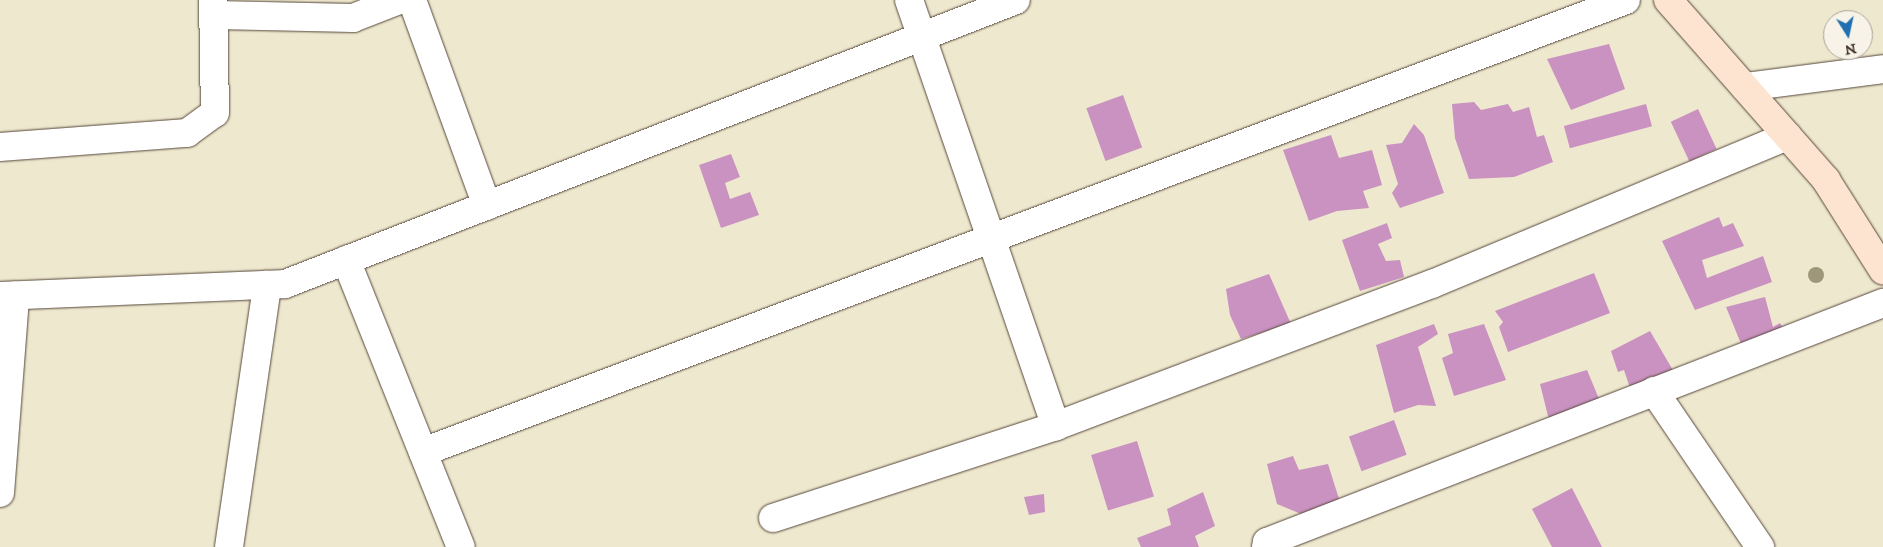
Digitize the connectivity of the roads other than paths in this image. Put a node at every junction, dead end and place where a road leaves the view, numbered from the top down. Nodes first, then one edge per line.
1 (399, 0) edge
2 (412, 0) edge
3 (909, 0) edge
4 (1016, 0) edge
5 (1626, 0) edge
6 (1668, 0) edge
7 (214, 8) edge
8 (922, 37) junction
9 (1883, 69) edge
10 (1745, 88) junction
11 (1787, 136) junction
12 (0, 147) edge
13 (487, 206) junction
14 (991, 238) junction
15 (346, 260) junction
16 (1883, 270) edge
17 (267, 285) junction
18 (8, 296) edge
19 (1883, 303) edge
20 (1654, 391) junction
21 (1056, 426) junction
22 (423, 452) junction
23 (0, 492) edge
24 (773, 518) dead end
25 (1262, 545) edge
26 (229, 547) edge
27 (461, 547) edge
28 (1760, 547) edge

1 - 7 street
2 - 13 street
3 - 8 street
4 - 8 street
5 - 14 street
6 - 10 main road
7 - 12 street
8 - 13 street
8 - 14 street
9 - 10 street
10 - 11 main road
11 - 16 main road
11 - 21 street
13 - 15 street
14 - 21 street
14 - 22 street
15 - 17 street
15 - 22 street
17 - 18 street
17 - 26 street
18 - 23 street
19 - 20 street
20 - 25 street
20 - 28 street
21 - 24 street
22 - 27 street

